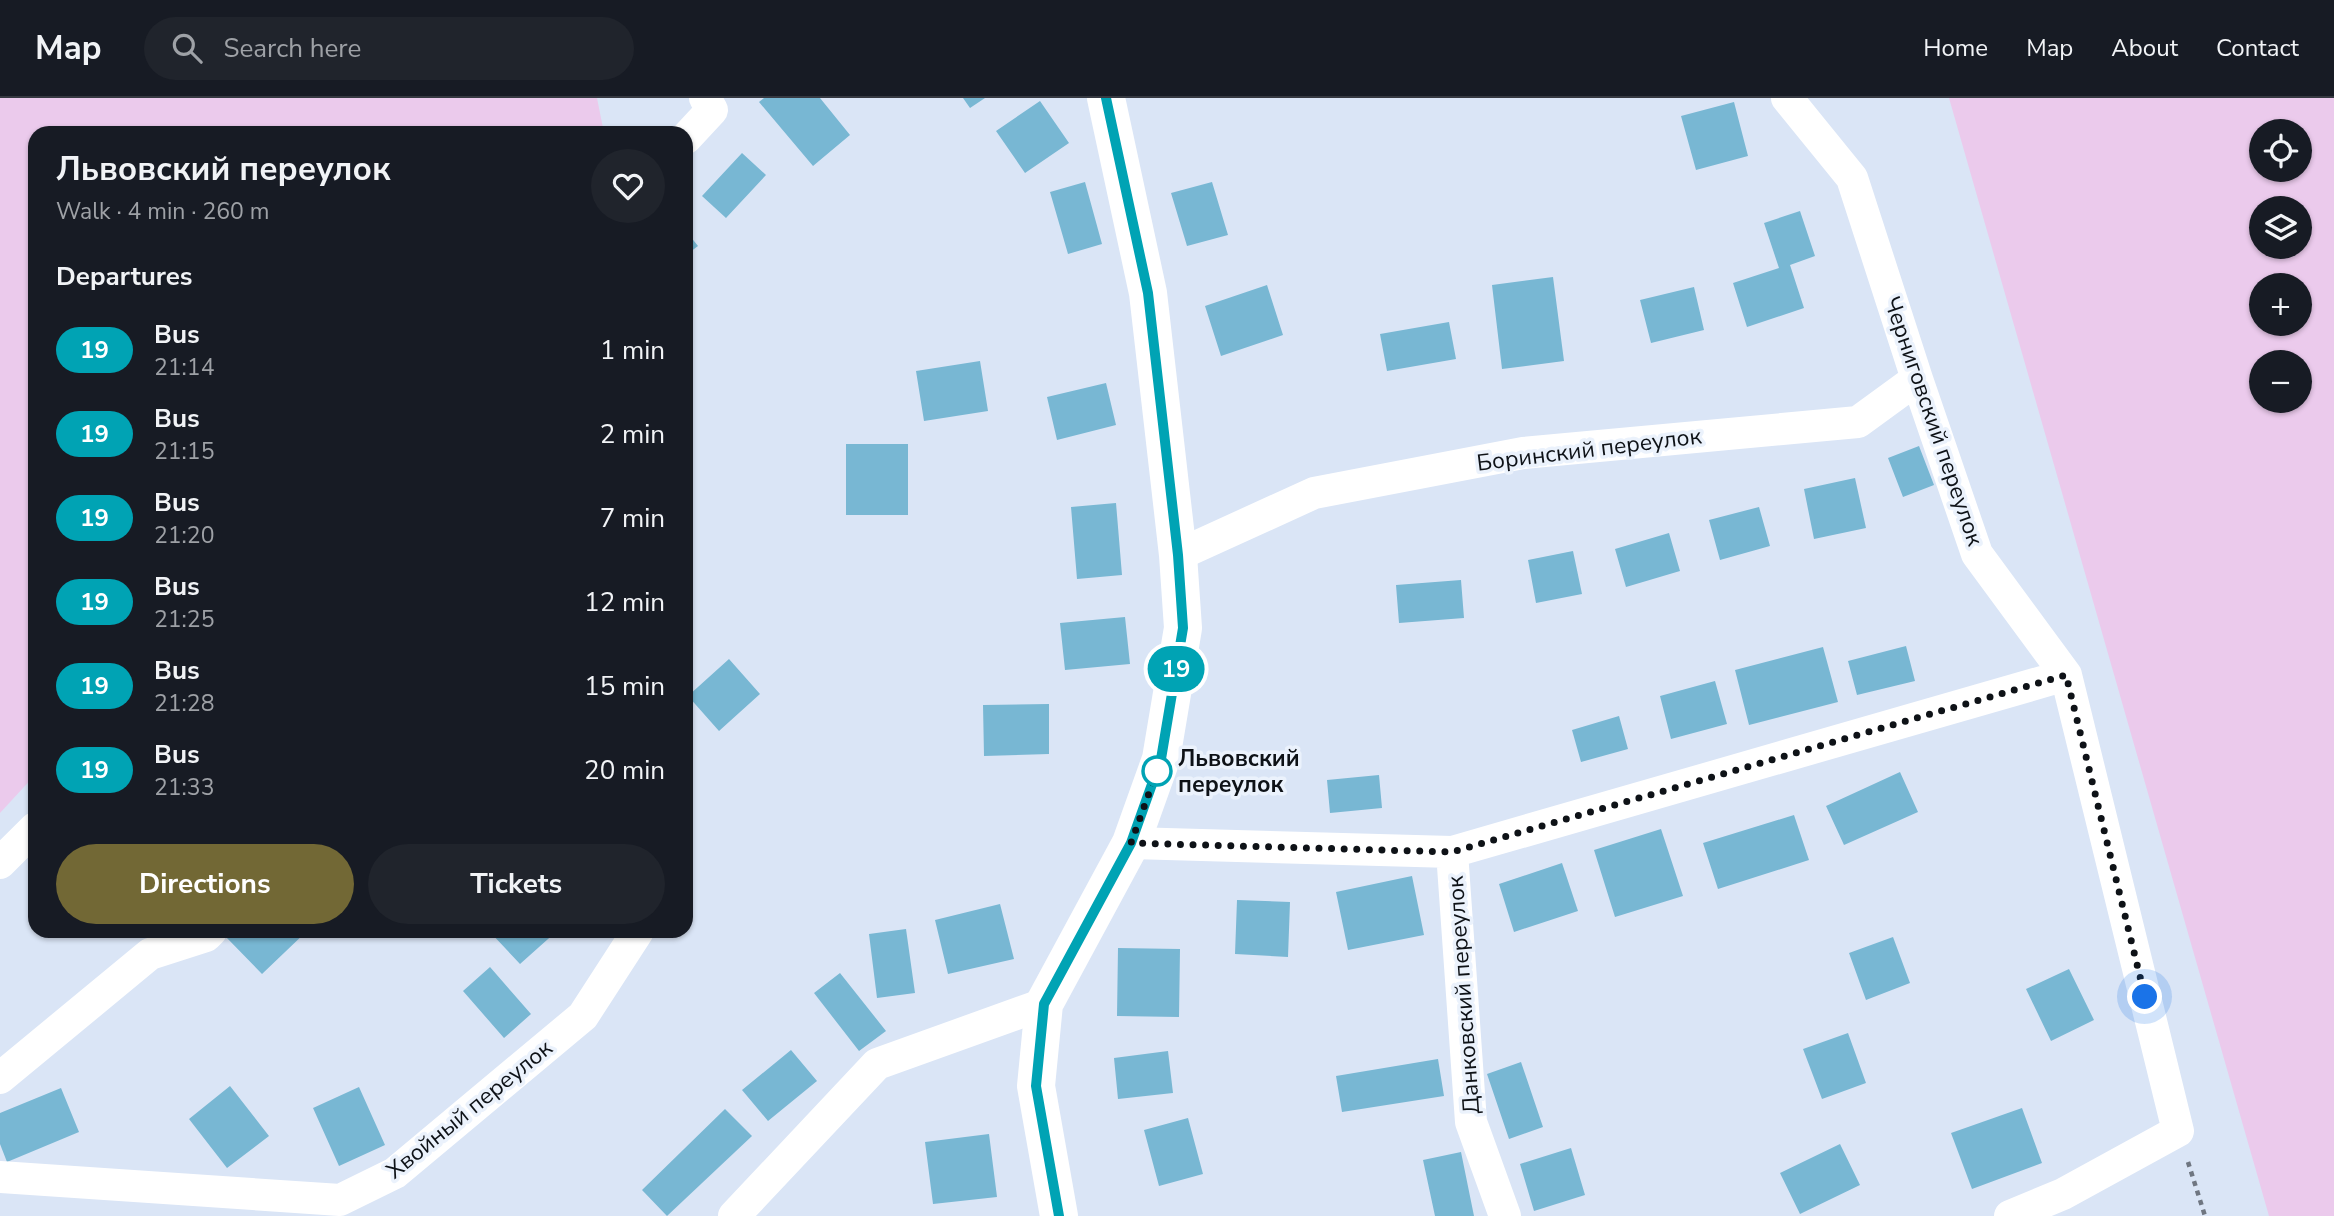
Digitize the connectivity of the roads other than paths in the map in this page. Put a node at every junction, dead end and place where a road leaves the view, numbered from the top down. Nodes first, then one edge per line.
1 (705, 98) edge
2 (1106, 98) edge
3 (1787, 98) edge
4 (693, 130) edge
5 (1917, 379) junction
6 (1178, 555) junction
7 (2066, 675) junction
8 (28, 835) edge
9 (1131, 843) junction
10 (1452, 852) junction
11 (0, 863) edge
12 (200, 938) edge
13 (633, 938) edge
14 (1044, 1004) junction
15 (0, 1078) edge
16 (0, 1177) edge
17 (734, 1216) edge
18 (1059, 1216) edge
19 (1505, 1216) edge
20 (2010, 1216) edge

1 - 4 street
2 - 6 street
3 - 5 street, Черниговский переулок
5 - 6 street, Боринский переулок
5 - 7 street, Черниговский переулок
6 - 9 street
7 - 10 street
7 - 20 street, Черниговский переулок
8 - 11 street
9 - 10 street
9 - 14 street
10 - 19 street, Данковский переулок
12 - 15 street
13 - 16 street, Хвойный переулок
14 - 17 street
14 - 18 street

